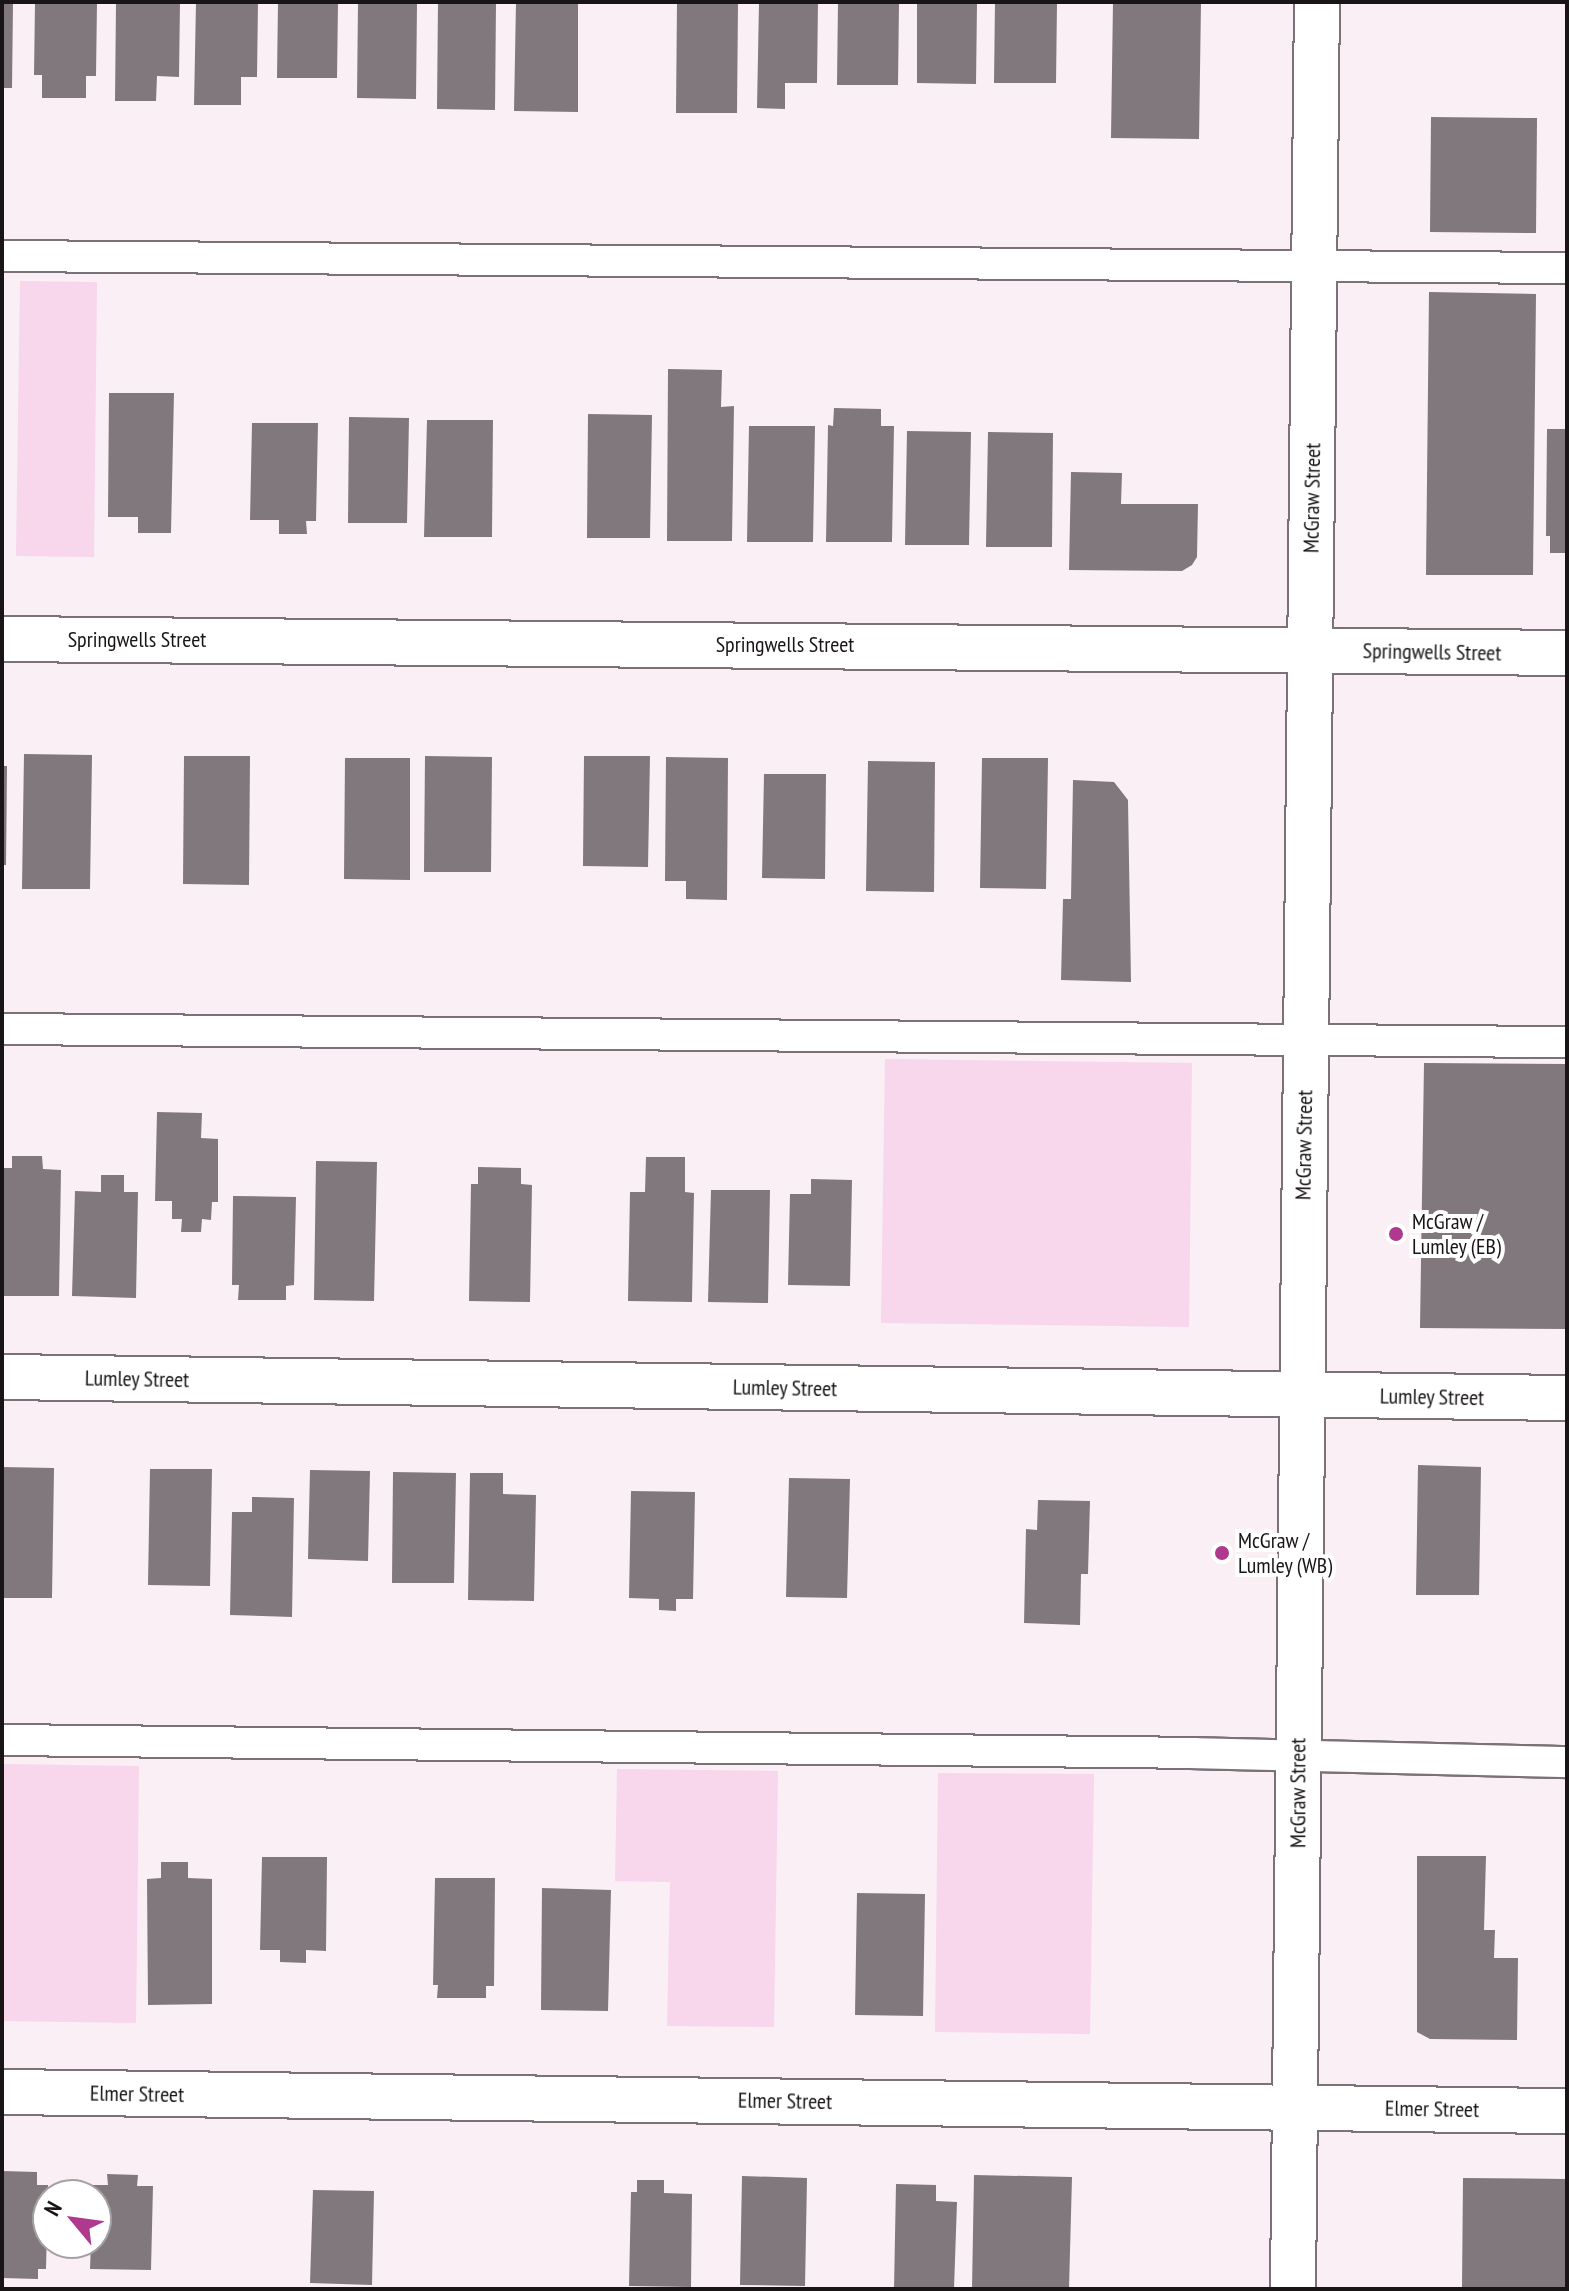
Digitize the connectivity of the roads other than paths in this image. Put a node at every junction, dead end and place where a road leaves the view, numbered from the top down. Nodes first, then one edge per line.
1 (1317, 2) edge
2 (2, 256) edge
3 (1314, 267) junction
4 (1567, 268) edge
5 (2, 639) edge
6 (1310, 651) junction
7 (1567, 653) edge
8 (2, 1029) edge
9 (1306, 1037) junction
10 (1567, 1042) edge
11 (2, 1377) edge
12 (1302, 1394) junction
13 (1567, 1398) edge
14 (2, 1740) edge
15 (1298, 1756) junction
16 (1567, 1762) edge
17 (2, 2092) edge
18 (1295, 2107) junction
19 (1567, 2111) edge
20 (1293, 2289) edge

1 - 3 street, McGraw Street
2 - 3 lane
3 - 4 lane
3 - 6 street, McGraw Street
5 - 6 street, Springwells Street
6 - 7 street, Springwells Street
6 - 9 street, McGraw Street
8 - 9 lane
9 - 10 lane
9 - 12 street, McGraw Street
11 - 12 street, Lumley Street
12 - 13 street, Lumley Street
12 - 15 street, McGraw Street
14 - 15 lane
15 - 16 lane
15 - 18 street, McGraw Street
17 - 18 street, Elmer Street
18 - 19 street, Elmer Street
18 - 20 street, McGraw Street

